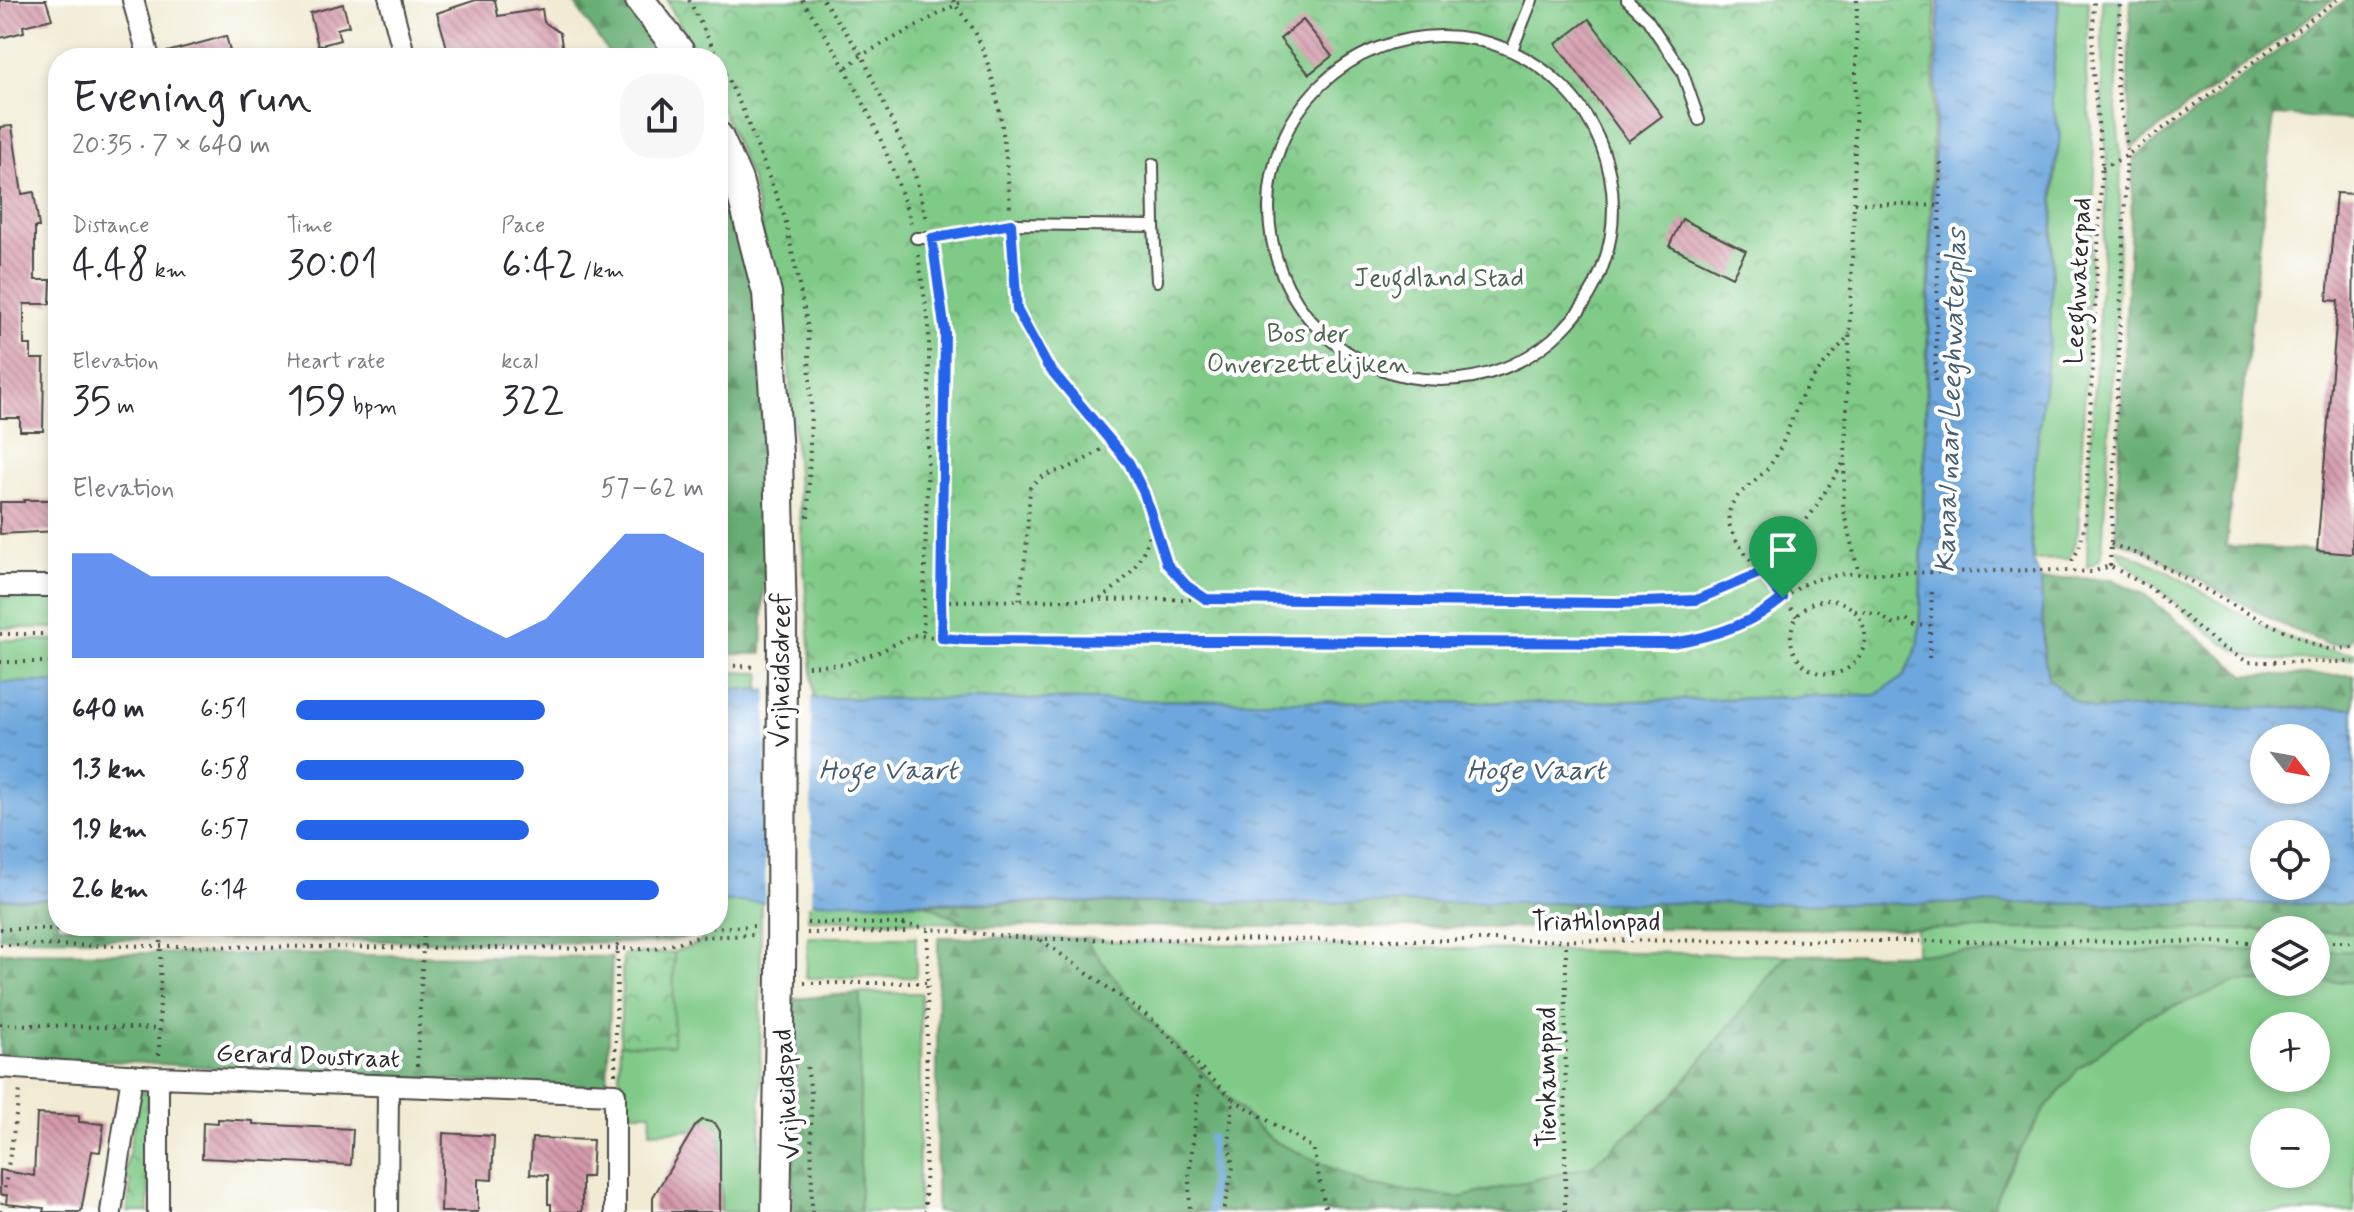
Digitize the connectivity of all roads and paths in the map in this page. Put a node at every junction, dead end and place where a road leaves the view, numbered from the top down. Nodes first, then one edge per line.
1 (133, 0) edge
2 (390, 0) edge
3 (640, 0) edge
4 (655, 0) edge
5 (689, 0) edge
6 (802, 0) edge
7 (823, 0) edge
8 (965, 0) edge
9 (1532, 0) edge
10 (1627, 0) edge
11 (1857, 0) edge
12 (2094, 0) edge
13 (2120, 0) edge
14 (2337, 0) edge
15 (954, 2) edge
16 (146, 48) edge
17 (402, 48) edge
18 (676, 48) edge
19 (678, 48) edge
20 (713, 48) edge
21 (1512, 50) junction
22 (862, 55) junction
23 (847, 67) junction
24 (1699, 120) dead end
25 (2126, 156) junction
26 (728, 158) edge
27 (1941, 160) dead end
28 (1153, 164) dead end
29 (2102, 168) junction
30 (1854, 203) junction
31 (1940, 206) junction
32 (1011, 224) junction
33 (1154, 226) junction
34 (916, 238) junction
35 (932, 238) junction
36 (1157, 281) dead end
37 (1850, 334) junction
38 (1935, 381) dead end
39 (1111, 443) junction
40 (1845, 460) junction
41 (1153, 526) junction
42 (2111, 544) junction
43 (2072, 561) dead end
44 (2110, 566) junction
45 (1762, 572) junction
46 (1859, 574) junction
47 (0, 586) edge
48 (48, 586) edge
49 (1932, 592) dead end
50 (1783, 598) junction
51 (1100, 599) junction
52 (1206, 599) junction
53 (1019, 600) junction
54 (941, 601) junction
55 (1850, 608) junction
56 (1797, 616) junction
57 (1930, 626) junction
58 (0, 634) edge
59 (48, 634) edge
60 (923, 636) junction
61 (942, 638) junction
62 (2354, 647) edge
63 (1929, 658) dead end
64 (0, 662) edge
65 (48, 662) edge
66 (2354, 662) edge
67 (728, 665) edge
68 (804, 666) dead end
69 (759, 667) dead end
70 (796, 924) dead end
71 (904, 924) junction
72 (767, 925) dead end
73 (728, 927) edge
74 (0, 929) edge
75 (48, 929) edge
76 (928, 929) junction
77 (798, 933) dead end
78 (767, 934) dead end
79 (161, 936) edge
80 (423, 936) edge
81 (618, 936) edge
82 (721, 936) edge
83 (728, 936) edge
84 (1039, 939) junction
85 (1566, 941) junction
86 (2250, 942) edge
87 (2330, 942) edge
88 (2354, 942) edge
89 (0, 945) edge
90 (161, 947) junction
91 (422, 947) junction
92 (617, 949) junction
93 (790, 980) junction
94 (926, 983) junction
95 (0, 1024) edge
96 (159, 1029) junction
97 (807, 1064) dead end
98 (0, 1067) edge
99 (23, 1068) junction
100 (1201, 1068) junction
101 (132, 1075) junction
102 (158, 1077) junction
103 (388, 1086) junction
104 (417, 1087) junction
105 (615, 1094) junction
106 (1233, 1099) junction
107 (1, 1212) edge
108 (111, 1212) edge
109 (158, 1212) edge
110 (387, 1212) edge
111 (615, 1212) edge
112 (776, 1212) edge
113 (812, 1212) edge
114 (925, 1212) edge
115 (1190, 1212) edge
116 (1223, 1212) edge
117 (1326, 1212) edge
118 (1565, 1212) edge

1 - 16 street
2 - 17 street
3 - 18 main road
4 - 19 main road
5 - 20 path
6 - 23 path
7 - 22 path
8 - 15 path
9 - 21 lane
10 - 24 lane
11 - 30 path
12 - 29 path, Leeghwaterpad
13 - 25 path
14 - 25 path
15 - 22 path
15 - 32 path
21 - 21 lane
22 - 23 path
22 - 35 path
23 - 34 path
25 - 29 path
25 - 42 path
26 - 93 main road, Vrijheidsdreef, bridge
27 - 31 path
28 - 33 lane
29 - 43 path, Leeghwaterpad
30 - 31 path
30 - 37 path
31 - 38 path
32 - 33 lane
32 - 35 lane
32 - 39 path
33 - 36 lane
34 - 35 lane
34 - 60 path
35 - 54 path
37 - 40 path
37 - 45 path
39 - 41 path
39 - 53 path
40 - 45 path
40 - 46 path
41 - 51 path
41 - 52 path
42 - 44 path
42 - 62 path
44 - 46 path
44 - 66 path
45 - 50 path
45 - 52 path
46 - 50 path
47 - 48 street
49 - 57 path
50 - 56 path
50 - 61 path
51 - 52 path
51 - 53 path
53 - 54 path
54 - 61 path
55 - 56 path
55 - 56 path
55 - 57 path
57 - 63 path
58 - 59 path
60 - 61 path
60 - 68 path
64 - 65 path
67 - 69 path
70 - 71 path, Triathlonpad
71 - 76 path, Triathlonpad
71 - 77 path
72 - 73 path
74 - 75 path
76 - 84 path, Triathlonpad
76 - 94 path
78 - 83 path
79 - 90 path
80 - 91 path
81 - 92 path
82 - 92 path
84 - 85 path, Triathlonpad
84 - 100 path
85 - 86 path, Triathlonpad
85 - 118 path, Tienkamppad
87 - 88 path
89 - 90 path
90 - 91 path
90 - 96 path
91 - 92 path
91 - 104 path
92 - 105 path
93 - 94 path
93 - 112 main road, Vrijheidsdreef
94 - 114 path
95 - 96 path
96 - 102 path
97 - 113 path, Vrijheidspad
98 - 99 street, Gerard Doustraat
99 - 101 street, Gerard Doustraat
99 - 107 path
100 - 106 path
100 - 115 path
101 - 102 street, Gerard Doustraat
101 - 108 street
102 - 103 street, Gerard Doustraat
102 - 109 street
103 - 104 street, Gerard Doustraat
103 - 110 street
104 - 105 street, Gerard Doustraat
105 - 111 street
106 - 116 path
106 - 117 path

